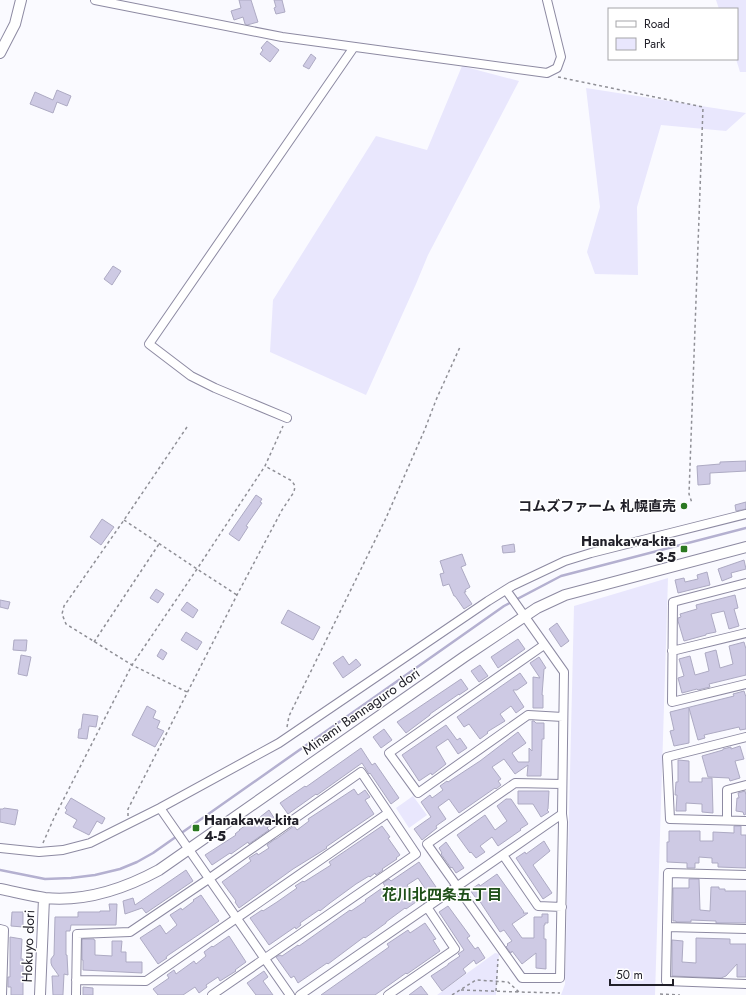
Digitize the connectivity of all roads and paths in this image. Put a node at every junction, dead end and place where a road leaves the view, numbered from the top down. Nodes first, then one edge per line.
1 (21, 0) edge
2 (95, 0) edge
3 (546, 0) edge
4 (354, 47) junction
5 (0, 53) edge
6 (547, 73) junction
7 (460, 347) dead end
8 (287, 418) joint
9 (186, 427) dead end
10 (265, 466) junction
11 (692, 503) dead end
12 (746, 514) edge
13 (124, 520) junction
14 (159, 544) junction
15 (746, 547) edge
16 (196, 570) junction
17 (746, 583) edge
18 (508, 593) junction
19 (236, 595) junction
20 (524, 616) junction
21 (746, 633) edge
22 (94, 642) junction
23 (544, 645) junction
24 (672, 651) junction
25 (132, 665) junction
26 (746, 684) edge
27 (187, 692) junction
28 (563, 717) junction
29 (746, 736) edge
30 (285, 739) junction
31 (562, 784) junction
32 (746, 785) edge
33 (160, 808) junction
34 (388, 813) junction
35 (562, 814) junction
36 (727, 820) junction
37 (746, 820) edge
38 (129, 824) junction
39 (0, 848) edge
40 (189, 849) junction
41 (39, 852) junction
42 (503, 854) junction
43 (746, 875) edge
44 (210, 878) junction
45 (457, 887) junction
46 (0, 889) edge
47 (44, 898) junction
48 (427, 907) junction
49 (562, 907) junction
50 (237, 918) junction
51 (667, 926) junction
52 (0, 929) edge
53 (746, 929) edge
54 (498, 945) junction
55 (265, 958) junction
56 (76, 980) junction
57 (497, 981) junction
58 (746, 984) edge
59 (459, 990) junction
60 (496, 992) junction
61 (519, 992) junction
62 (560, 993) dead end
63 (660, 994) edge
64 (2, 995) edge
65 (40, 995) edge
66 (76, 995) edge
67 (212, 995) edge
68 (290, 995) edge
69 (300, 995) edge
70 (388, 995) edge
71 (452, 995) edge
72 (680, 995) edge

1 - 5 street
2 - 4 street
3 - 6 street
4 - 6 street
4 - 8 street
6 - 11 path
7 - 30 path
8 - 10 path
9 - 13 path
10 - 16 path
10 - 19 path
12 - 18 street
13 - 14 path
13 - 22 path
14 - 16 path
14 - 22 path
15 - 20 street, Minami Bannaguro dori
16 - 19 path
16 - 25 path
17 - 24 street
18 - 20 street
18 - 30 street
19 - 27 path
20 - 23 street
20 - 40 street, Minami Bannaguro dori
21 - 24 street
22 - 25 path
23 - 28 street
23 - 28 street
24 - 26 street
25 - 27 path
25 - 41 path
27 - 38 path
28 - 31 street
29 - 36 street
30 - 33 street
31 - 35 street
31 - 45 street
32 - 36 street
33 - 38 street
33 - 40 street
34 - 44 street
34 - 50 street
34 - 55 street
35 - 42 street
35 - 49 street
36 - 37 street
38 - 41 street
39 - 41 street
40 - 44 street
40 - 47 street, Minami Bannaguro dori
42 - 45 street
42 - 49 street
43 - 51 street
44 - 50 street
44 - 56 street
45 - 48 street
45 - 54 street
46 - 47 street, Minami Bannaguro dori
47 - 65 street, Hokuyo dori
48 - 69 street
48 - 70 street
49 - 54 street
50 - 55 street
50 - 56 street
51 - 53 street
51 - 58 street
52 - 64 street
54 - 57 path
55 - 67 street
55 - 68 street
56 - 66 street
57 - 59 path
57 - 60 path
57 - 61 path
59 - 60 path
59 - 71 path
60 - 61 path
61 - 62 path
63 - 72 path

